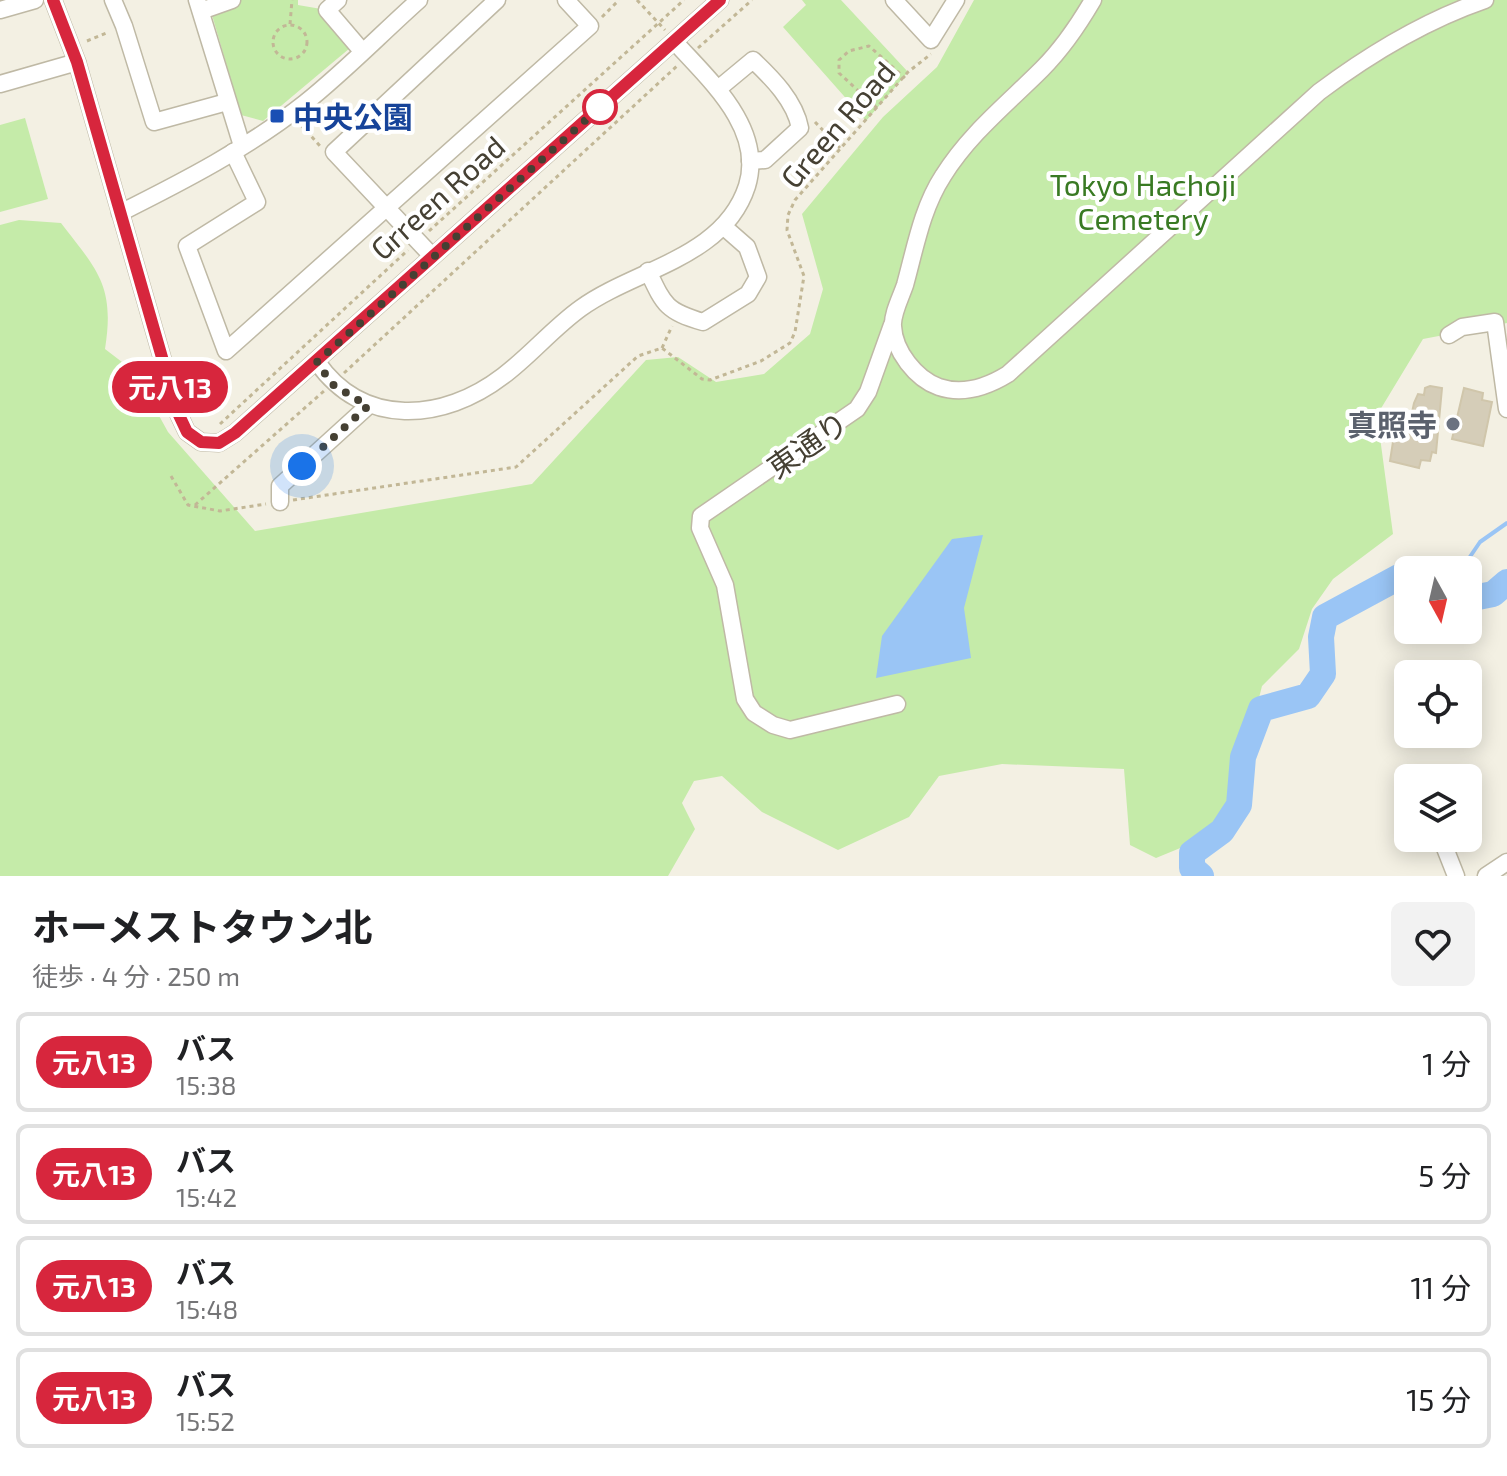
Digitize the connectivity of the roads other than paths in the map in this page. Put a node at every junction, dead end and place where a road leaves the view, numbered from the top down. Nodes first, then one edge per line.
1 (35, 0) edge
2 (53, 0) edge
3 (113, 0) edge
4 (232, 0) edge
5 (338, 0) edge
6 (419, 0) edge
7 (497, 0) edge
8 (566, 0) edge
9 (720, 0) edge
10 (894, 0) edge
11 (956, 0) edge
12 (1093, 0) edge
13 (1485, 0) edge
14 (199, 6) edge
15 (0, 10) edge
16 (670, 36) junction
17 (362, 51) junction
18 (77, 62) junction
19 (0, 84) edge
20 (718, 89) junction
21 (227, 102) junction
22 (238, 149) junction
23 (750, 161) junction
24 (385, 208) junction
25 (120, 213) junction
26 (723, 226) junction
27 (432, 256) junction
28 (648, 271) junction
29 (892, 325) junction
30 (1449, 335) dead end
31 (317, 362) junction
32 (368, 406) junction
33 (1507, 409) edge
34 (280, 502) road end
35 (897, 704) dead end
36 (1447, 852) edge
37 (1507, 862) edge
38 (1456, 876) edge
39 (1486, 876) edge

1 - 15 street
2 - 18 street
3 - 21 street
4 - 14 street
5 - 17 street
6 - 17 street
7 - 24 street
8 - 24 street
9 - 16 street
10 - 11 street
12 - 29 street, 東通り
13 - 29 street
14 - 21 street
16 - 20 street
16 - 27 street
17 - 22 street
18 - 19 street
18 - 25 street
20 - 23 street
20 - 23 street
21 - 22 street
22 - 24 street
22 - 25 street
23 - 26 street
24 - 27 street
25 - 31 street
26 - 28 street
26 - 28 street
27 - 31 street
28 - 32 street
29 - 35 street, 東通り
30 - 33 street
31 - 32 street
32 - 34 street
36 - 38 street
37 - 39 street

